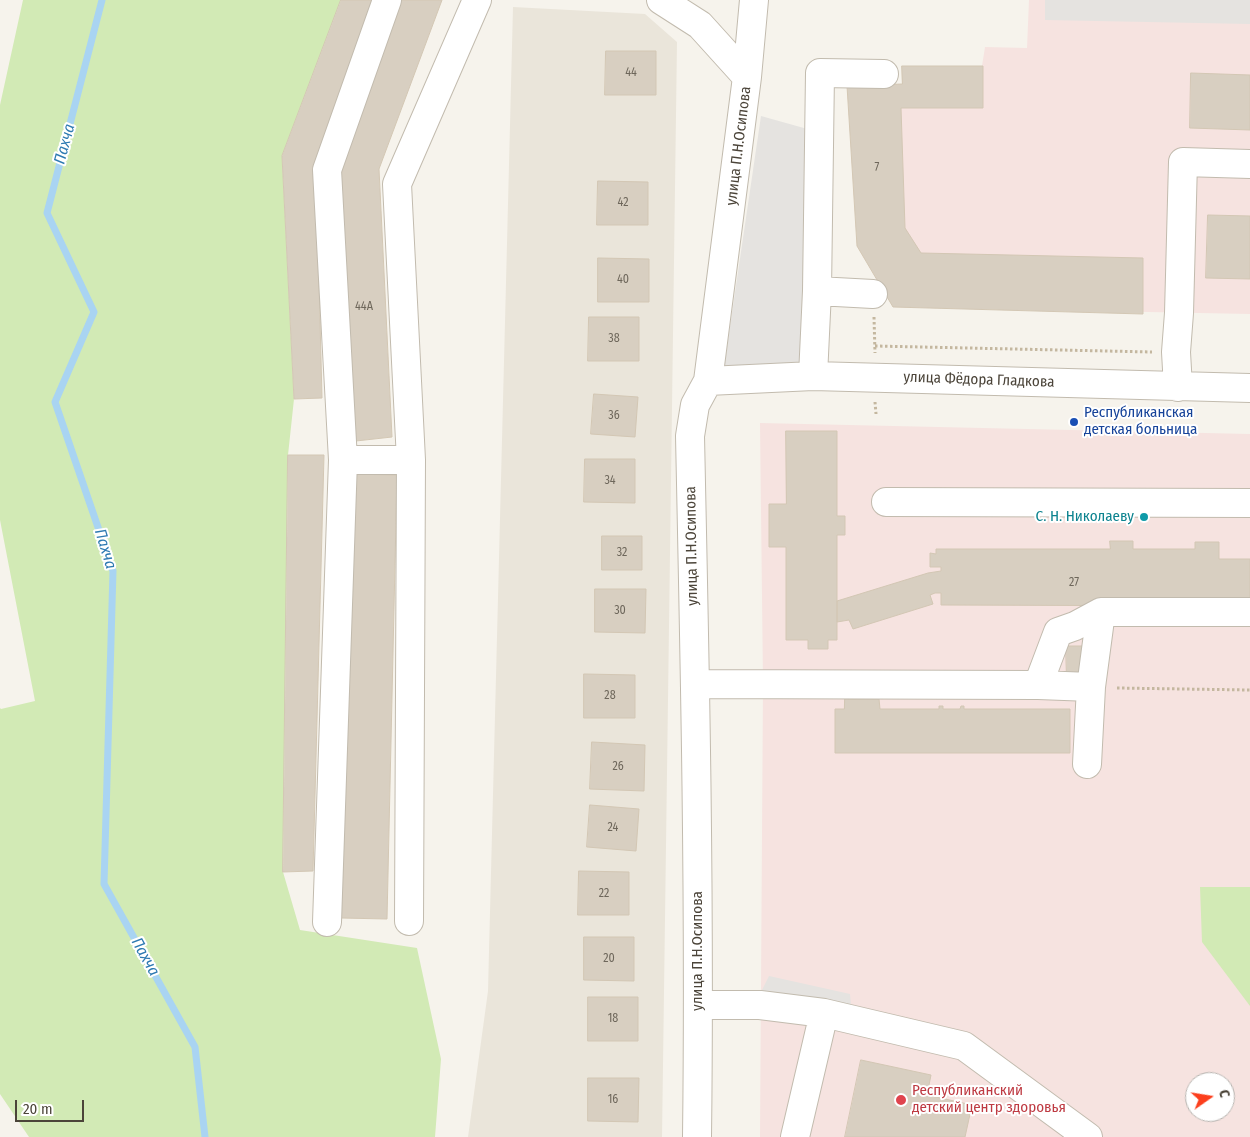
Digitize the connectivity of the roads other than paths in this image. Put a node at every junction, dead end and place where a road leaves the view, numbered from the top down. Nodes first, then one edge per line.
1 (387, 0) edge
2 (477, 0) edge
3 (662, 0) edge
4 (754, 0) edge
5 (884, 74) dead end
6 (748, 77) junction
7 (1250, 164) edge
8 (818, 291) junction
9 (873, 294) dead end
10 (813, 376) junction
11 (708, 380) junction
12 (1178, 387) junction
13 (1250, 388) edge
14 (343, 460) junction
15 (411, 460) junction
16 (886, 502) dead end
17 (1250, 503) edge
18 (1101, 612) junction
19 (1250, 612) edge
20 (695, 684) junction
21 (1038, 685) junction
22 (1091, 687) junction
23 (1086, 764) dead end
24 (409, 921) dead end
25 (327, 922) dead end
26 (698, 1005) junction
27 (824, 1013) junction
28 (696, 1137) edge
29 (795, 1137) edge
30 (1088, 1137) edge

1 - 14 street
2 - 15 street
3 - 6 street, улица П.Н.Осипова
4 - 6 street
5 - 8 street
6 - 11 street, улица П.Н.Осипова
7 - 12 street
8 - 9 street
8 - 10 street
10 - 11 street, улица Фёдора Гладкова
10 - 12 street, улица Фёдора Гладкова
11 - 20 street, улица П.Н.Осипова
12 - 13 street, улица Фёдора Гладкова
14 - 15 street
14 - 25 street
15 - 24 street
16 - 17 street
18 - 19 street
18 - 21 street
18 - 22 street
20 - 21 street
20 - 26 street, улица П.Н.Осипова
21 - 22 street
22 - 23 street
26 - 27 street
26 - 28 street, улица П.Н.Осипова
27 - 29 street
27 - 30 street

